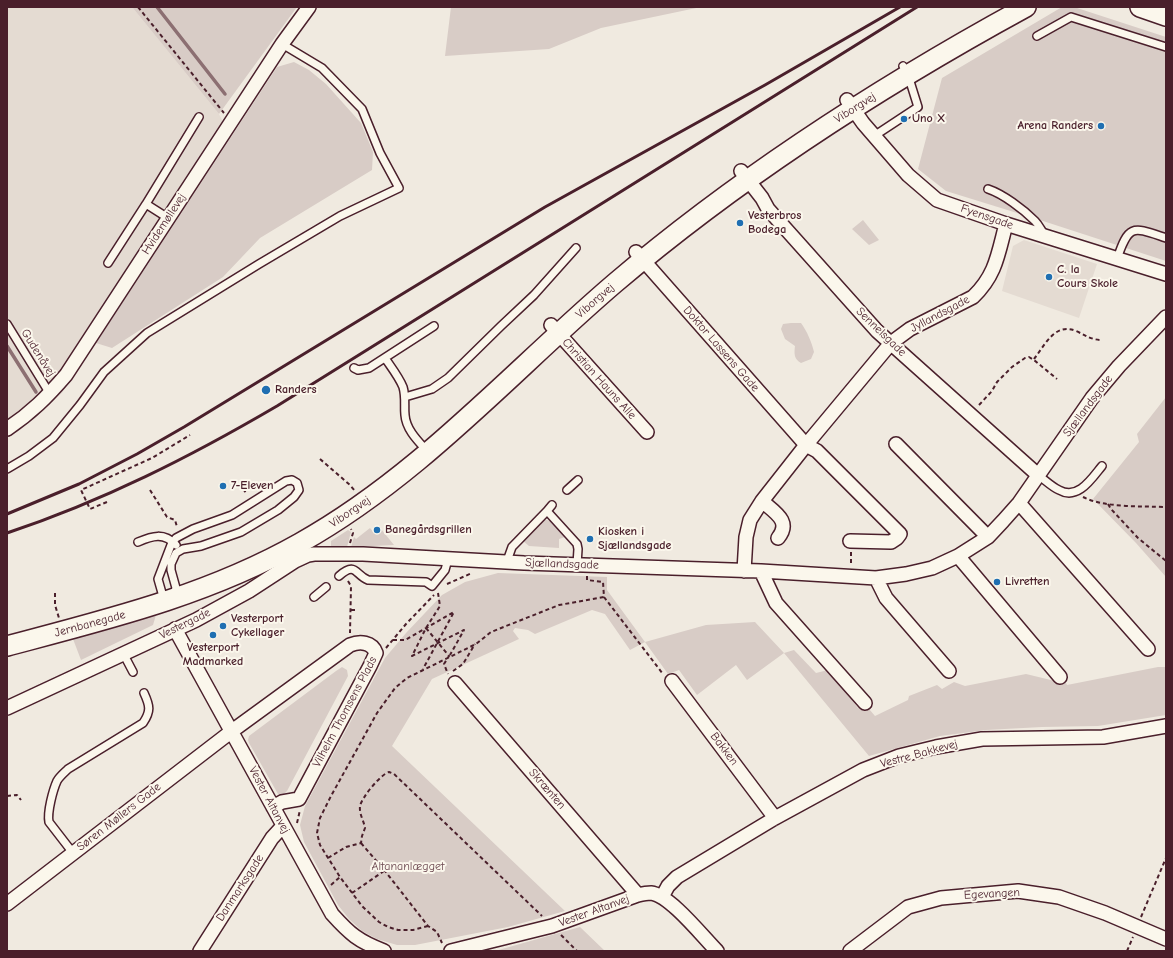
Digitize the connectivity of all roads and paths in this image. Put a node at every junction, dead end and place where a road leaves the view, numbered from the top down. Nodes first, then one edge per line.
1 (138, 7) edge
2 (309, 7) edge
3 (1007, 7) edge
4 (1026, 7) edge
5 (1140, 7) edge
6 (1166, 16) edge
7 (1037, 36) dead end
8 (282, 44) junction
9 (1166, 48) edge
10 (906, 70) junction
11 (850, 104) junction
12 (199, 117) dead end
13 (231, 122) junction
14 (874, 136) junction
15 (744, 176) junction
16 (988, 189) dead end
17 (146, 204) junction
18 (168, 218) junction
19 (1006, 224) junction
20 (1045, 236) junction
21 (1166, 238) edge
22 (576, 248) dead end
23 (640, 256) junction
24 (1117, 259) junction
25 (108, 263) dead end
26 (1166, 274) edge
27 (1166, 317) edge
28 (7, 324) edge
29 (434, 326) dead end
30 (555, 329) junction
31 (1102, 340) dead end
32 (891, 343) junction
33 (385, 358) junction
34 (1034, 360) junction
35 (354, 368) dead end
36 (1058, 379) dead end
37 (50, 394) junction
38 (405, 397) junction
39 (970, 414) junction
40 (7, 429) edge
41 (648, 432) dead end
42 (190, 435) dead end
43 (896, 444) dead end
44 (806, 445) junction
45 (425, 448) junction
46 (320, 459) dead end
47 (1102, 466) dead end
48 (7, 469) edge
49 (1038, 475) junction
50 (578, 480) dead end
51 (150, 490) dead end
52 (567, 490) dead end
53 (1075, 492) junction
54 (358, 496) junction
55 (762, 501) junction
56 (107, 502) dead end
57 (1019, 503) junction
58 (1108, 504) junction
59 (552, 505) dead end
60 (1166, 507) edge
61 (547, 511) junction
62 (348, 524) dead end
63 (179, 536) junction
64 (988, 536) junction
65 (778, 538) dead end
66 (850, 541) joint
67 (138, 542) dead end
68 (172, 542) junction
69 (180, 550) junction
70 (345, 554) junction
71 (363, 554) joint
72 (958, 556) junction
73 (448, 559) junction
74 (507, 561) junction
75 (1166, 561) edge
76 (577, 565) junction
77 (478, 571) dead end
78 (744, 571) junction
79 (761, 572) junction
80 (341, 574) joint
81 (851, 576) junction
82 (876, 578) junction
83 (587, 580) dead end
84 (432, 586) junction
85 (326, 587) dead end
86 (442, 588) dead end
87 (438, 592) junction
88 (55, 593) dead end
89 (170, 594) junction
90 (314, 597) dead end
91 (604, 597) junction
92 (350, 610) junction
93 (356, 610) dead end
94 (60, 622) junction
95 (426, 628) junction
96 (174, 629) junction
97 (7, 636) edge
98 (393, 640) junction
99 (438, 642) junction
100 (476, 644) junction
101 (350, 645) junction
102 (7, 646) edge
103 (1148, 649) dead end
104 (123, 653) junction
105 (376, 653) junction
106 (449, 656) junction
107 (422, 669) junction
108 (949, 671) dead end
109 (133, 672) dead end
110 (1060, 676) dead end
111 (672, 681) joint
112 (455, 684) dead end
113 (144, 693) dead end
114 (865, 703) dead end
115 (7, 708) edge
116 (1166, 726) edge
117 (232, 731) junction
118 (7, 796) edge
119 (299, 799) junction
120 (21, 800) dead end
121 (273, 808) junction
122 (775, 818) junction
123 (285, 830) junction
124 (361, 843) junction
125 (73, 853) junction
126 (328, 858) junction
127 (1166, 858) edge
128 (384, 871) junction
129 (340, 877) junction
130 (328, 887) dead end
131 (352, 893) junction
132 (638, 895) junction
133 (662, 897) junction
134 (7, 904) edge
135 (428, 926) junction
136 (1137, 927) junction
137 (556, 929) junction
138 (1166, 939) edge
139 (442, 941) dead end
140 (200, 951) edge
141 (384, 951) edge
142 (451, 951) edge
143 (577, 951) edge
144 (717, 951) edge
145 (850, 951) edge
146 (1127, 951) edge

1 - 13 path
2 - 8 street, Hvidemøllevej
3 - 10 main road, Viborgvej
4 - 10 main road, Viborgvej
5 - 6 main road
7 - 9 lane
8 - 13 street, Hvidemøllevej
8 - 48 lane
10 - 11 main road, Viborgvej
10 - 14 lane
11 - 14 street, Fyensgade
11 - 15 main road, Viborgvej
12 - 17 lane
13 - 18 street, Hvidemøllevej
14 - 19 street, Fyensgade
15 - 23 main road, Viborgvej
15 - 32 street, Sennelsgade
16 - 20 lane
17 - 18 lane
17 - 25 lane
18 - 37 street, Hvidemøllevej
19 - 20 street, Fyensgade
19 - 32 street, Jyllandsgade
20 - 24 street, Fyensgade
21 - 24 lane
22 - 38 lane
23 - 30 main road, Viborgvej
23 - 44 street, Doktor Lassens Gade
24 - 26 street, Fyensgade
27 - 49 street, Sjællandsgade
28 - 37 lane, Gudenåvej
29 - 33 lane
30 - 41 street, Christian Hauns Alle
30 - 45 main road, Viborgvej
31 - 34 path
32 - 39 street, Sennelsgade
32 - 44 street, Jyllandsgade
33 - 35 lane
33 - 38 lane
34 - 36 path
34 - 39 path
37 - 40 street, Hvidemøllevej
38 - 45 lane
39 - 49 street, Sennelsgade
42 - 56 path
43 - 64 street
44 - 55 street, Jyllandsgade
44 - 66 street
45 - 54 main road, Viborgvej
45 - 89 main road, Viborgvej
46 - 54 path
47 - 53 lane
49 - 53 lane
49 - 57 street, Sjællandsgade
50 - 52 lane
51 - 63 path
53 - 58 path
54 - 89 main road, Viborgvej
55 - 65 street
55 - 78 street, Jyllandsgade
57 - 64 street, Sjællandsgade
57 - 103 street
58 - 60 path
58 - 75 path
59 - 61 lane
61 - 74 lane
61 - 76 lane
62 - 70 path
63 - 68 lane
63 - 69 lane
64 - 72 street, Sjællandsgade
66 - 81 path
67 - 68 lane
68 - 69 lane
68 - 89 lane
69 - 89 lane
70 - 71 street, Vestergade
70 - 96 street, Vestergade
71 - 73 street, Sjællandsgade
72 - 82 street, Sjællandsgade
72 - 110 street
73 - 74 street, Sjællandsgade
73 - 84 lane
74 - 76 street, Sjællandsgade
76 - 78 street, Sjællandsgade
77 - 86 path
78 - 79 street, Sjællandsgade
79 - 81 street, Sjællandsgade
79 - 114 street
80 - 84 lane
80 - 92 path
81 - 82 street, Sjællandsgade
82 - 108 street
83 - 91 path
84 - 87 path
85 - 90 lane
87 - 95 path
87 - 98 path
88 - 94 path
89 - 94 main road, Jernbanegade
89 - 102 main road, Jernbanegade
91 - 100 path
91 - 111 path
92 - 93 path
92 - 101 path
94 - 97 main road, Jernbanegade
95 - 98 path
95 - 99 path
95 - 99 path
95 - 99 path
96 - 104 street, Vestergade
96 - 117 street, Vester Altanvej
98 - 105 path
99 - 106 path
99 - 106 path
99 - 107 path
100 - 106 path
100 - 106 path
101 - 105 street, Vilhelm Thomsens Plads
101 - 117 street
104 - 109 lane
104 - 115 street, Vestergade
105 - 119 street, Vilhelm Thomsens Plads
106 - 107 path
107 - 126 path
111 - 122 street, Bakken
112 - 132 street, Skrænten
113 - 125 lane
116 - 122 street, Vestre Bakkevej
117 - 121 street, Vester Altanvej
117 - 125 street, Søren Møllers Gade
118 - 120 path
119 - 121 street
119 - 123 path
121 - 123 street, Vester Altanvej
122 - 133 street, Vestre Bakkevej
123 - 140 street, Danmarksgade
123 - 141 street, Vester Altanvej
124 - 126 path
124 - 128 path
124 - 137 path
125 - 134 street, Søren Møllers Gade
126 - 129 path
127 - 136 path
128 - 131 path
128 - 135 path
129 - 130 path
129 - 131 path
131 - 135 path
132 - 133 street, Vester Altanvej
132 - 137 street, Vester Altanvej
133 - 144 street
135 - 139 path
136 - 138 street, Egevangen
136 - 145 street, Egevangen
136 - 146 path
137 - 142 street, Vester Altanvej
137 - 143 path

